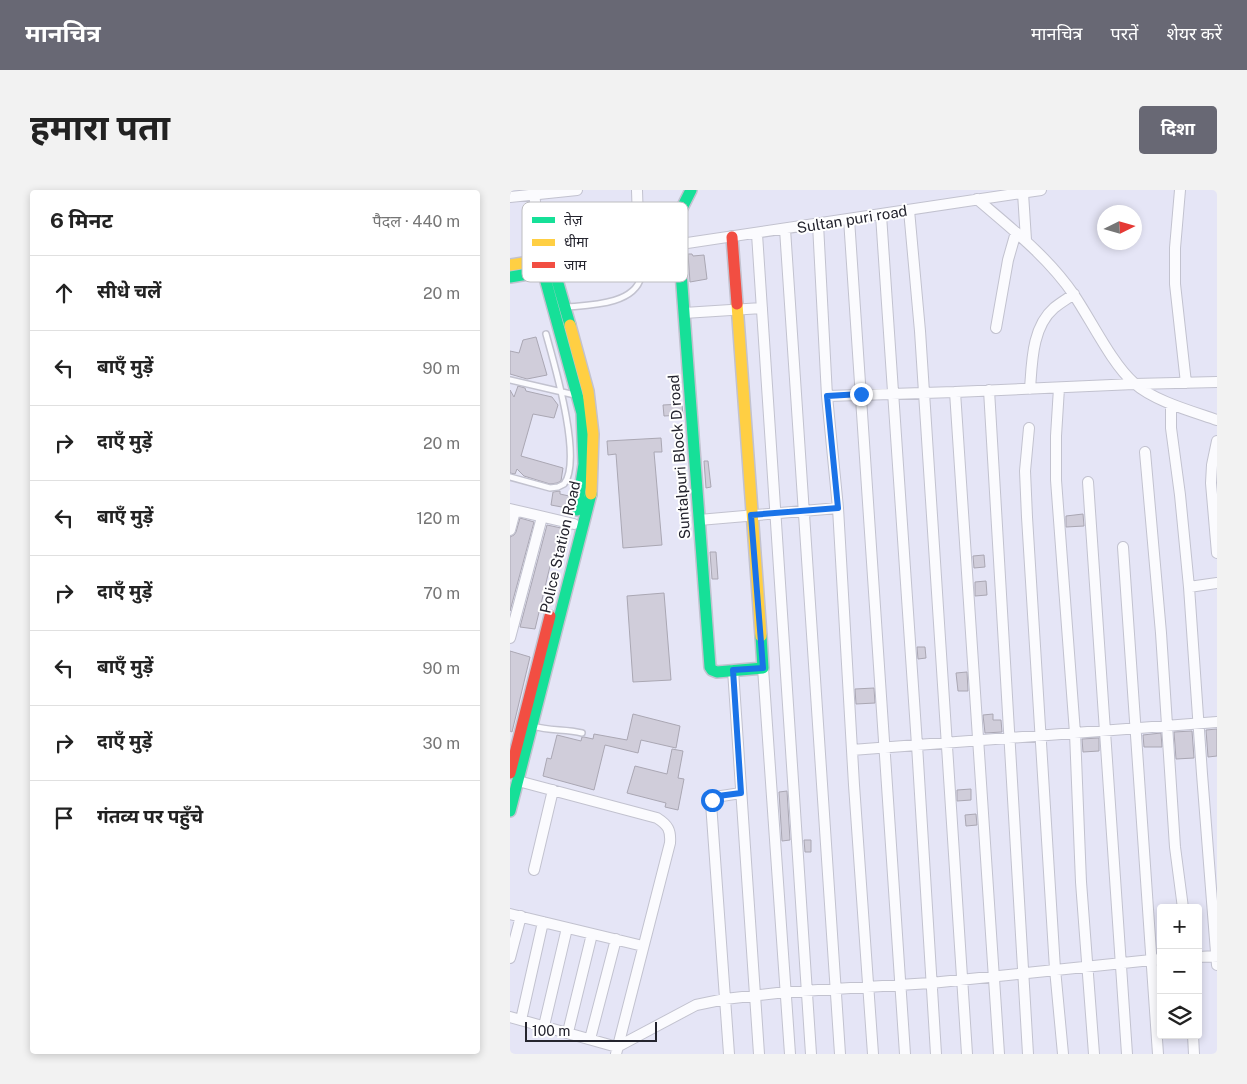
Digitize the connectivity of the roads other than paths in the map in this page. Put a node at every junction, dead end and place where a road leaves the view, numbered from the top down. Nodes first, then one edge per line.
1 (577, 190) edge
2 (691, 190) edge
3 (1041, 190) edge
4 (1180, 190) edge
5 (561, 191) edge
6 (534, 192) edge
7 (1023, 193) junction
8 (510, 197) edge
9 (977, 199) junction
10 (684, 202) edge
11 (909, 210) junction
12 (881, 215) junction
13 (849, 219) junction
14 (818, 224) junction
15 (785, 229) junction
16 (1016, 232) junction
17 (757, 234) junction
18 (732, 237) junction
19 (1026, 240) junction
20 (688, 244) edge
21 (522, 273) edge
22 (510, 277) edge
23 (552, 282) edge
24 (638, 282) edge
25 (682, 282) edge
26 (1074, 294) junction
27 (560, 308) junction
28 (762, 308) junction
29 (737, 309) junction
30 (684, 313) junction
31 (996, 328) dead end
32 (546, 334) dead end
33 (510, 380) edge
34 (1217, 382) edge
35 (1186, 383) junction
36 (1134, 384) junction
37 (1059, 388) junction
38 (1030, 389) junction
39 (989, 390) junction
40 (561, 392) junction
41 (955, 392) junction
42 (923, 393) junction
43 (861, 394) junction
44 (893, 394) junction
45 (577, 395) junction
46 (827, 396) junction
47 (1171, 404) junction
48 (1217, 420) edge
49 (1029, 428) dead end
50 (1217, 441) edge
51 (1145, 452) dead end
52 (510, 477) edge
53 (1088, 482) dead end
54 (838, 508) junction
55 (512, 510) edge
56 (804, 511) junction
57 (774, 513) junction
58 (751, 515) junction
59 (542, 517) junction
60 (698, 520) junction
61 (574, 524) junction
62 (510, 530) edge
63 (1123, 546) dead end
64 (1217, 553) edge
65 (1217, 583) edge
66 (1189, 587) junction
67 (510, 638) edge
68 (763, 668) junction
69 (733, 670) junction
70 (1217, 722) edge
71 (1198, 723) junction
72 (532, 725) junction
73 (1167, 726) junction
74 (1135, 729) junction
75 (1104, 731) junction
76 (582, 733) dead end
77 (1075, 733) junction
78 (1040, 736) junction
79 (1009, 739) junction
80 (978, 740) junction
81 (947, 742) junction
82 (917, 745) junction
83 (884, 747) junction
84 (852, 750) junction
85 (513, 770) edge
86 (553, 790) junction
87 (741, 793) junction
88 (510, 811) edge
89 (534, 870) dead end
90 (1182, 904) edge
91 (510, 914) edge
92 (521, 916) junction
93 (543, 922) junction
94 (567, 928) junction
95 (592, 934) junction
96 (616, 939) junction
97 (643, 946) junction
98 (1202, 957) edge
99 (510, 958) edge
100 (1156, 959) edge
101 (1217, 959) edge
102 (1120, 962) junction
103 (1088, 966) junction
104 (1055, 969) junction
105 (1023, 973) junction
106 (994, 976) junction
107 (962, 980) junction
108 (931, 982) junction
109 (900, 985) junction
110 (869, 988) junction
111 (836, 989) junction
112 (807, 991) junction
113 (786, 992) junction
114 (754, 995) junction
115 (725, 998) junction
116 (510, 1016) edge
117 (521, 1020) junction
118 (544, 1026) junction
119 (568, 1032) junction
120 (590, 1038) junction
121 (1193, 1039) edge
122 (616, 1050) edge
123 (729, 1054) edge
124 (759, 1054) edge
125 (790, 1054) edge
126 (811, 1054) edge
127 (840, 1054) edge
128 (873, 1054) edge
129 (905, 1054) edge
130 (936, 1054) edge
131 (967, 1054) edge
132 (999, 1054) edge
133 (1028, 1054) edge
134 (1063, 1054) edge
135 (1094, 1054) edge
136 (1127, 1054) edge
137 (1158, 1054) edge
138 (1194, 1054) edge

1 - 5 street
2 - 10 street
3 - 7 street, Sultan puri road
4 - 35 street
5 - 6 street
6 - 8 street
7 - 9 street, Sultan puri road
7 - 19 street
9 - 11 street, Sultan puri road
9 - 16 street
11 - 12 street, Sultan puri road
11 - 42 street
12 - 13 street, Sultan puri road
12 - 44 street
13 - 14 street, Sultan puri road
13 - 43 street
14 - 15 street, Sultan puri road
14 - 46 street
15 - 17 street, Sultan puri road
15 - 56 street
16 - 19 street
16 - 31 street
17 - 18 street, Sultan puri road
17 - 28 street
18 - 20 street, Sultan puri road
18 - 29 street
19 - 26 street
21 - 22 street
23 - 27 street, Police Station Road
24 - 27 lane
25 - 30 street, Suntalpuri Block D road
26 - 36 street
26 - 38 street
27 - 45 street, Police Station Road
27 - 72 street, Police Station Road
28 - 29 street
28 - 57 street
29 - 30 street
29 - 58 street
30 - 60 street, Suntalpuri Block D road
32 - 40 lane
33 - 40 lane
34 - 35 street
35 - 36 street
36 - 37 street
36 - 47 street
37 - 38 street
37 - 77 street
38 - 39 street
39 - 41 street
39 - 79 street
40 - 45 lane
40 - 52 lane
41 - 42 street
41 - 80 street
42 - 44 street
42 - 81 street
43 - 44 street
43 - 46 street
43 - 83 street
44 - 82 street
45 - 61 street, Police Station Road
46 - 54 street
47 - 48 street
47 - 66 street
49 - 78 street
50 - 64 street
51 - 73 street
53 - 75 street
54 - 56 street
54 - 84 street
55 - 59 street
55 - 62 street
56 - 57 street
56 - 111 street
57 - 58 street
57 - 112 street
58 - 60 street
58 - 68 street
59 - 61 street
59 - 67 street
60 - 69 street, Suntalpuri Block D road
61 - 85 street, Police Station Road
63 - 74 street
65 - 66 street
66 - 71 street
68 - 69 street
68 - 113 street
69 - 87 street
70 - 71 street
71 - 73 street
71 - 101 street
72 - 76 lane
72 - 85 street, Police Station Road
73 - 74 street
73 - 90 street
74 - 75 street
74 - 100 street
75 - 77 street
75 - 102 street
77 - 78 street
77 - 103 street
78 - 79 street
78 - 104 street
79 - 80 street
79 - 105 street
80 - 81 street
80 - 106 street
81 - 82 street
81 - 107 street
82 - 83 street
82 - 108 street
83 - 84 street
83 - 109 street
84 - 110 street
85 - 86 street
85 - 88 street, Police Station Road
86 - 89 street
86 - 97 street
87 - 114 street
87 - 115 street
91 - 92 street
92 - 93 street
92 - 99 street
93 - 94 street
93 - 117 street
94 - 95 street
94 - 118 street
95 - 96 street
95 - 119 street
96 - 97 street
96 - 120 street
97 - 122 street
98 - 101 street
100 - 102 street
100 - 137 street
102 - 103 street
102 - 136 street
103 - 104 street
103 - 135 street
104 - 105 street
104 - 134 street
105 - 106 street
105 - 133 street
106 - 107 street
106 - 132 street
107 - 108 street
107 - 131 street
108 - 109 street
108 - 130 street
109 - 110 street
109 - 129 street
110 - 111 street
110 - 128 street
111 - 112 street
111 - 127 street
112 - 113 street
112 - 126 street
113 - 114 street
113 - 125 street
114 - 115 street
114 - 124 street
115 - 122 street
115 - 123 street
116 - 117 street
117 - 118 street
118 - 119 street
119 - 120 street
120 - 122 street
121 - 138 street

